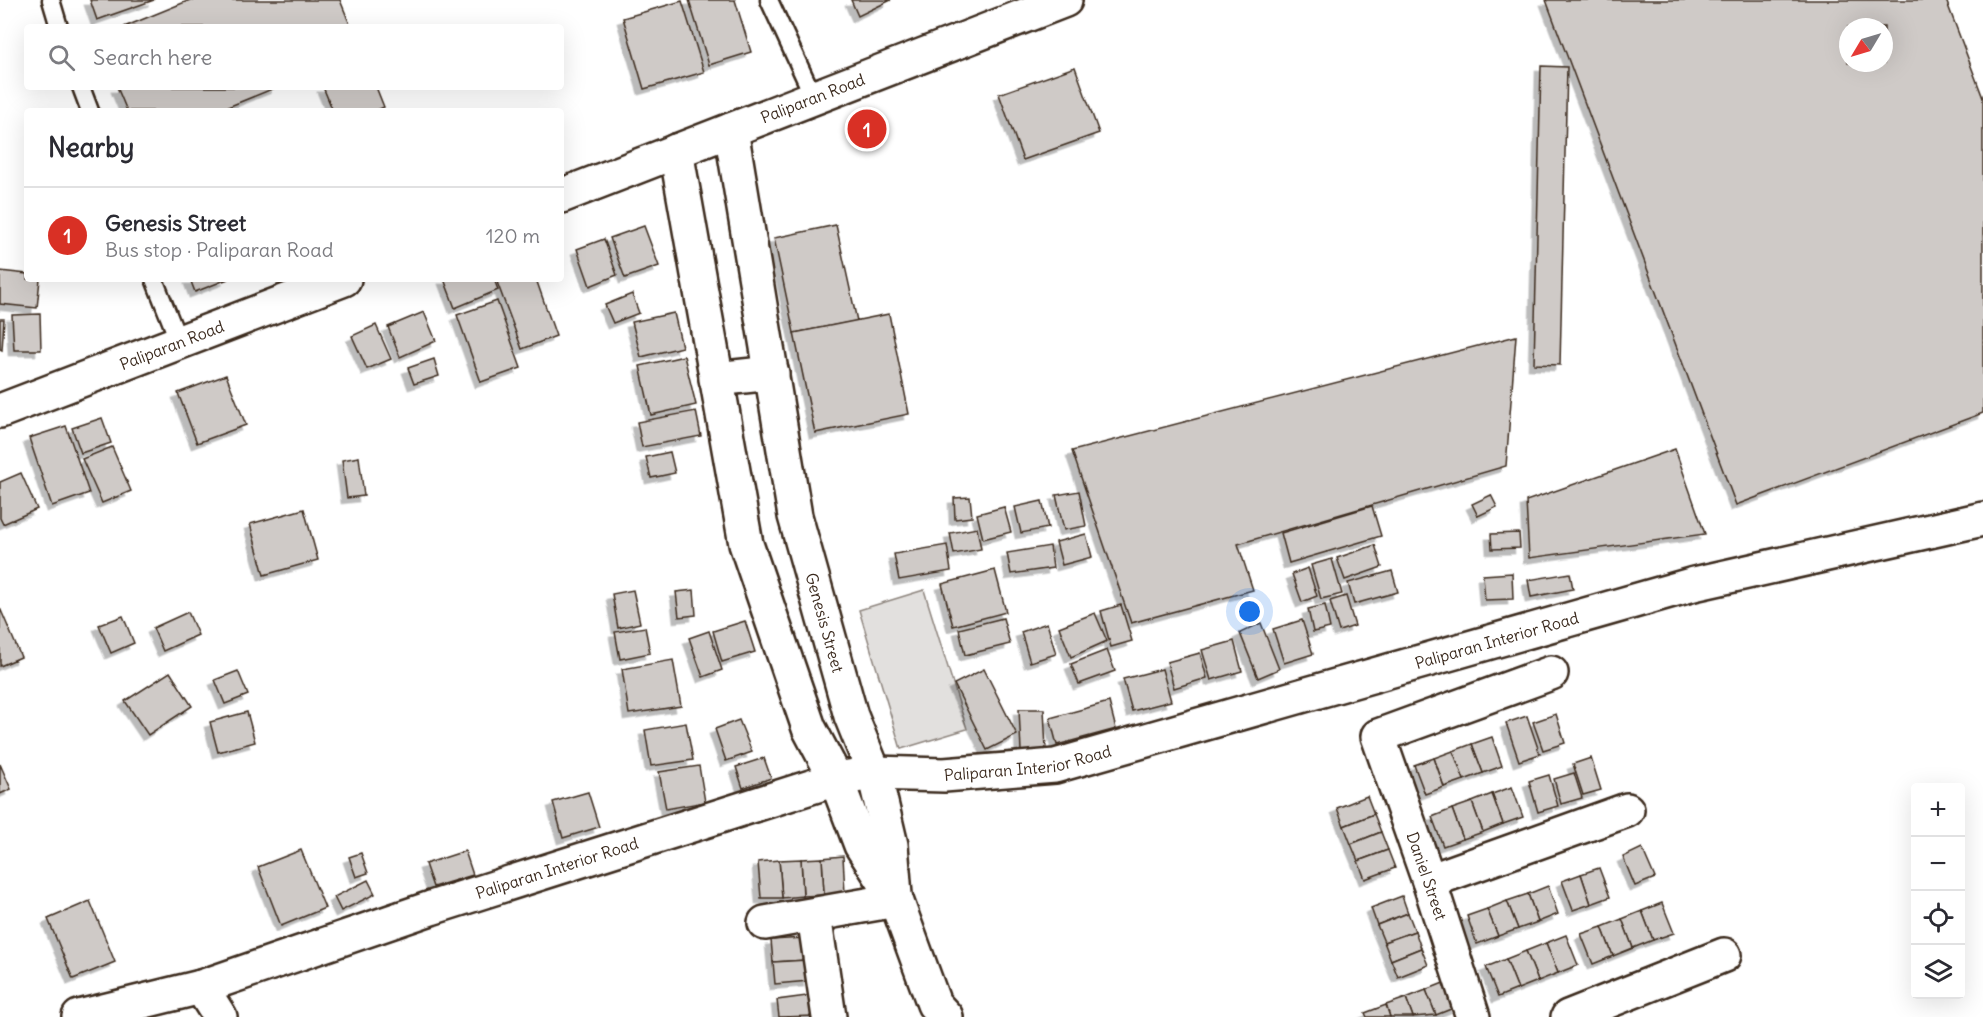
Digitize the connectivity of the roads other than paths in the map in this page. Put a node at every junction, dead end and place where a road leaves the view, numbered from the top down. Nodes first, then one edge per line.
1 (51, 0) edge
2 (769, 0) edge
3 (1065, 0) edge
4 (58, 24) edge
5 (82, 90) edge
6 (814, 98) junction
7 (89, 108) edge
8 (731, 130) junction
9 (676, 151) junction
10 (564, 195) edge
11 (155, 282) edge
12 (336, 282) edge
13 (179, 342) junction
14 (772, 373) junction
15 (716, 379) junction
16 (0, 411) edge
17 (1983, 519) edge
18 (1551, 673) dead end
19 (874, 773) junction
20 (836, 779) junction
21 (1627, 810) dead end
22 (1429, 881) junction
23 (896, 900) junction
24 (814, 915) junction
25 (765, 923) dead end
26 (1724, 955) dead end
27 (201, 987) junction
28 (79, 1017) edge
29 (220, 1017) edge
30 (830, 1017) edge
31 (946, 1017) edge
32 (1473, 1017) edge
33 (1568, 1017) edge

1 - 4 lane
2 - 6 lane
3 - 6 street, Paliparan Road
5 - 7 lane
6 - 8 street, Paliparan Road
8 - 9 street, Paliparan Road
8 - 14 street, Genesis Street
9 - 10 street, Paliparan Road
9 - 15 street, Genesis Street
11 - 13 lane
12 - 13 street, Paliparan Road
13 - 16 street, Paliparan Road
14 - 15 street
14 - 19 street, Genesis Street
15 - 20 street, Genesis Street
17 - 19 street, Paliparan Interior Road
18 - 22 street, Daniel Street
19 - 20 street, Paliparan Interior Road
19 - 23 street, Genesis Street
20 - 23 street, Genesis Street
20 - 27 street, Paliparan Interior Road
21 - 22 street
22 - 32 street, Daniel Street
23 - 24 street
23 - 31 street, Genesis Street
24 - 25 street
24 - 30 street
26 - 33 street
27 - 28 street, Paliparan Interior Road
27 - 29 street

